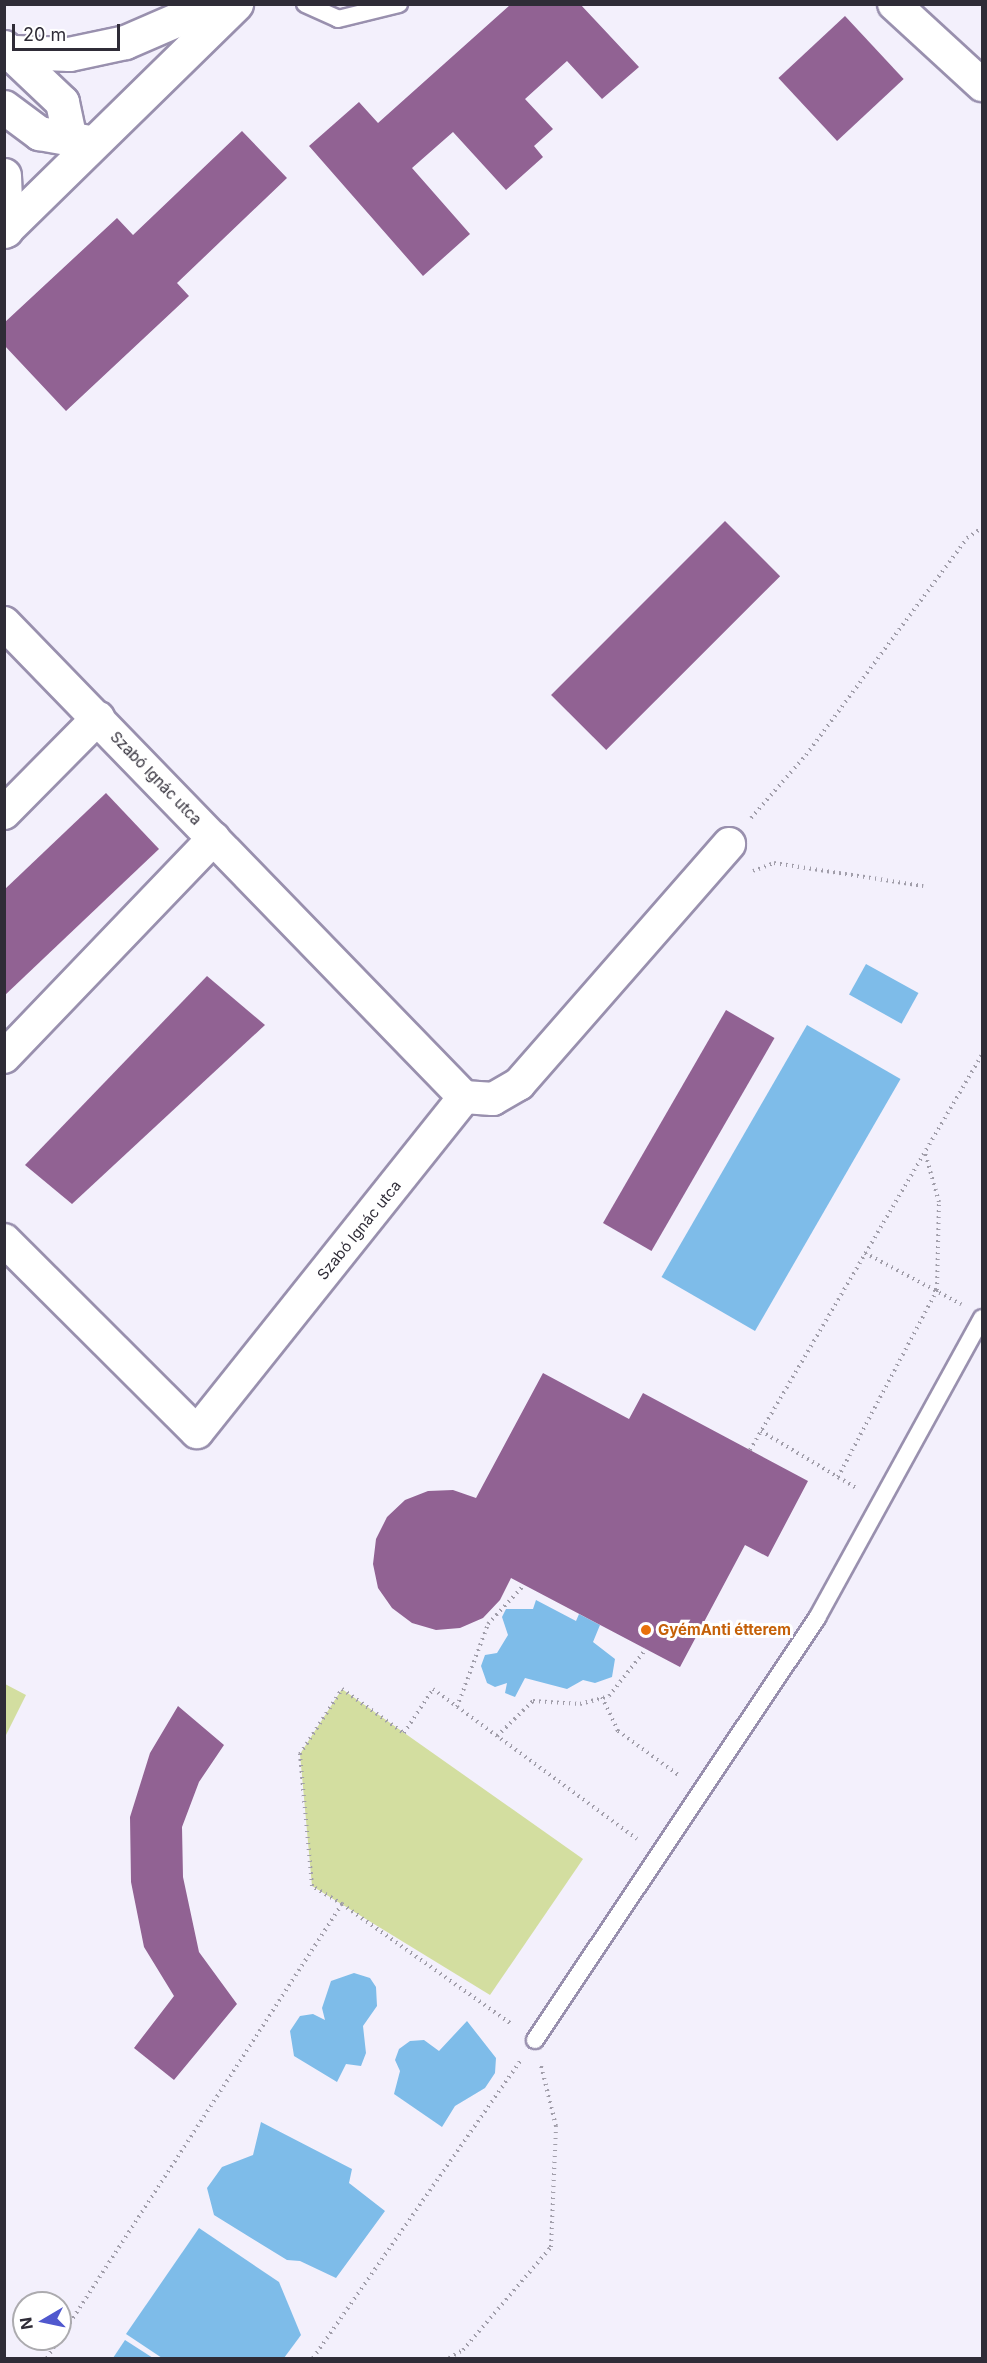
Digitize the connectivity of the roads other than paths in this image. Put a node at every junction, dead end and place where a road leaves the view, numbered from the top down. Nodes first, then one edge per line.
1 (213, 4) edge
2 (236, 4) edge
3 (305, 4) edge
4 (399, 4) edge
5 (894, 4) edge
6 (10, 50) edge
7 (977, 69) edge
8 (4, 107) edge
9 (79, 148) junction
10 (4, 175) edge
11 (5, 230) edge
12 (4, 624) edge
13 (98, 718) junction
14 (4, 813) edge
15 (214, 838) junction
16 (729, 844) road end
17 (4, 1057) edge
18 (464, 1097) junction
19 (4, 1240) edge
20 (982, 1318) edge
21 (535, 2040) road end

1 - 6 street
2 - 9 street
3 - 4 lane
5 - 7 street
6 - 9 street
8 - 9 street
9 - 11 street
10 - 11 street
12 - 13 street, Szabó Ignác utca
13 - 14 street, Szabó Ignác utca
13 - 15 street, Szabó Ignác utca
15 - 17 street, Szabó Ignác utca
15 - 18 street, Szabó Ignác utca
16 - 18 street
18 - 19 street, Szabó Ignác utca
20 - 21 lane

